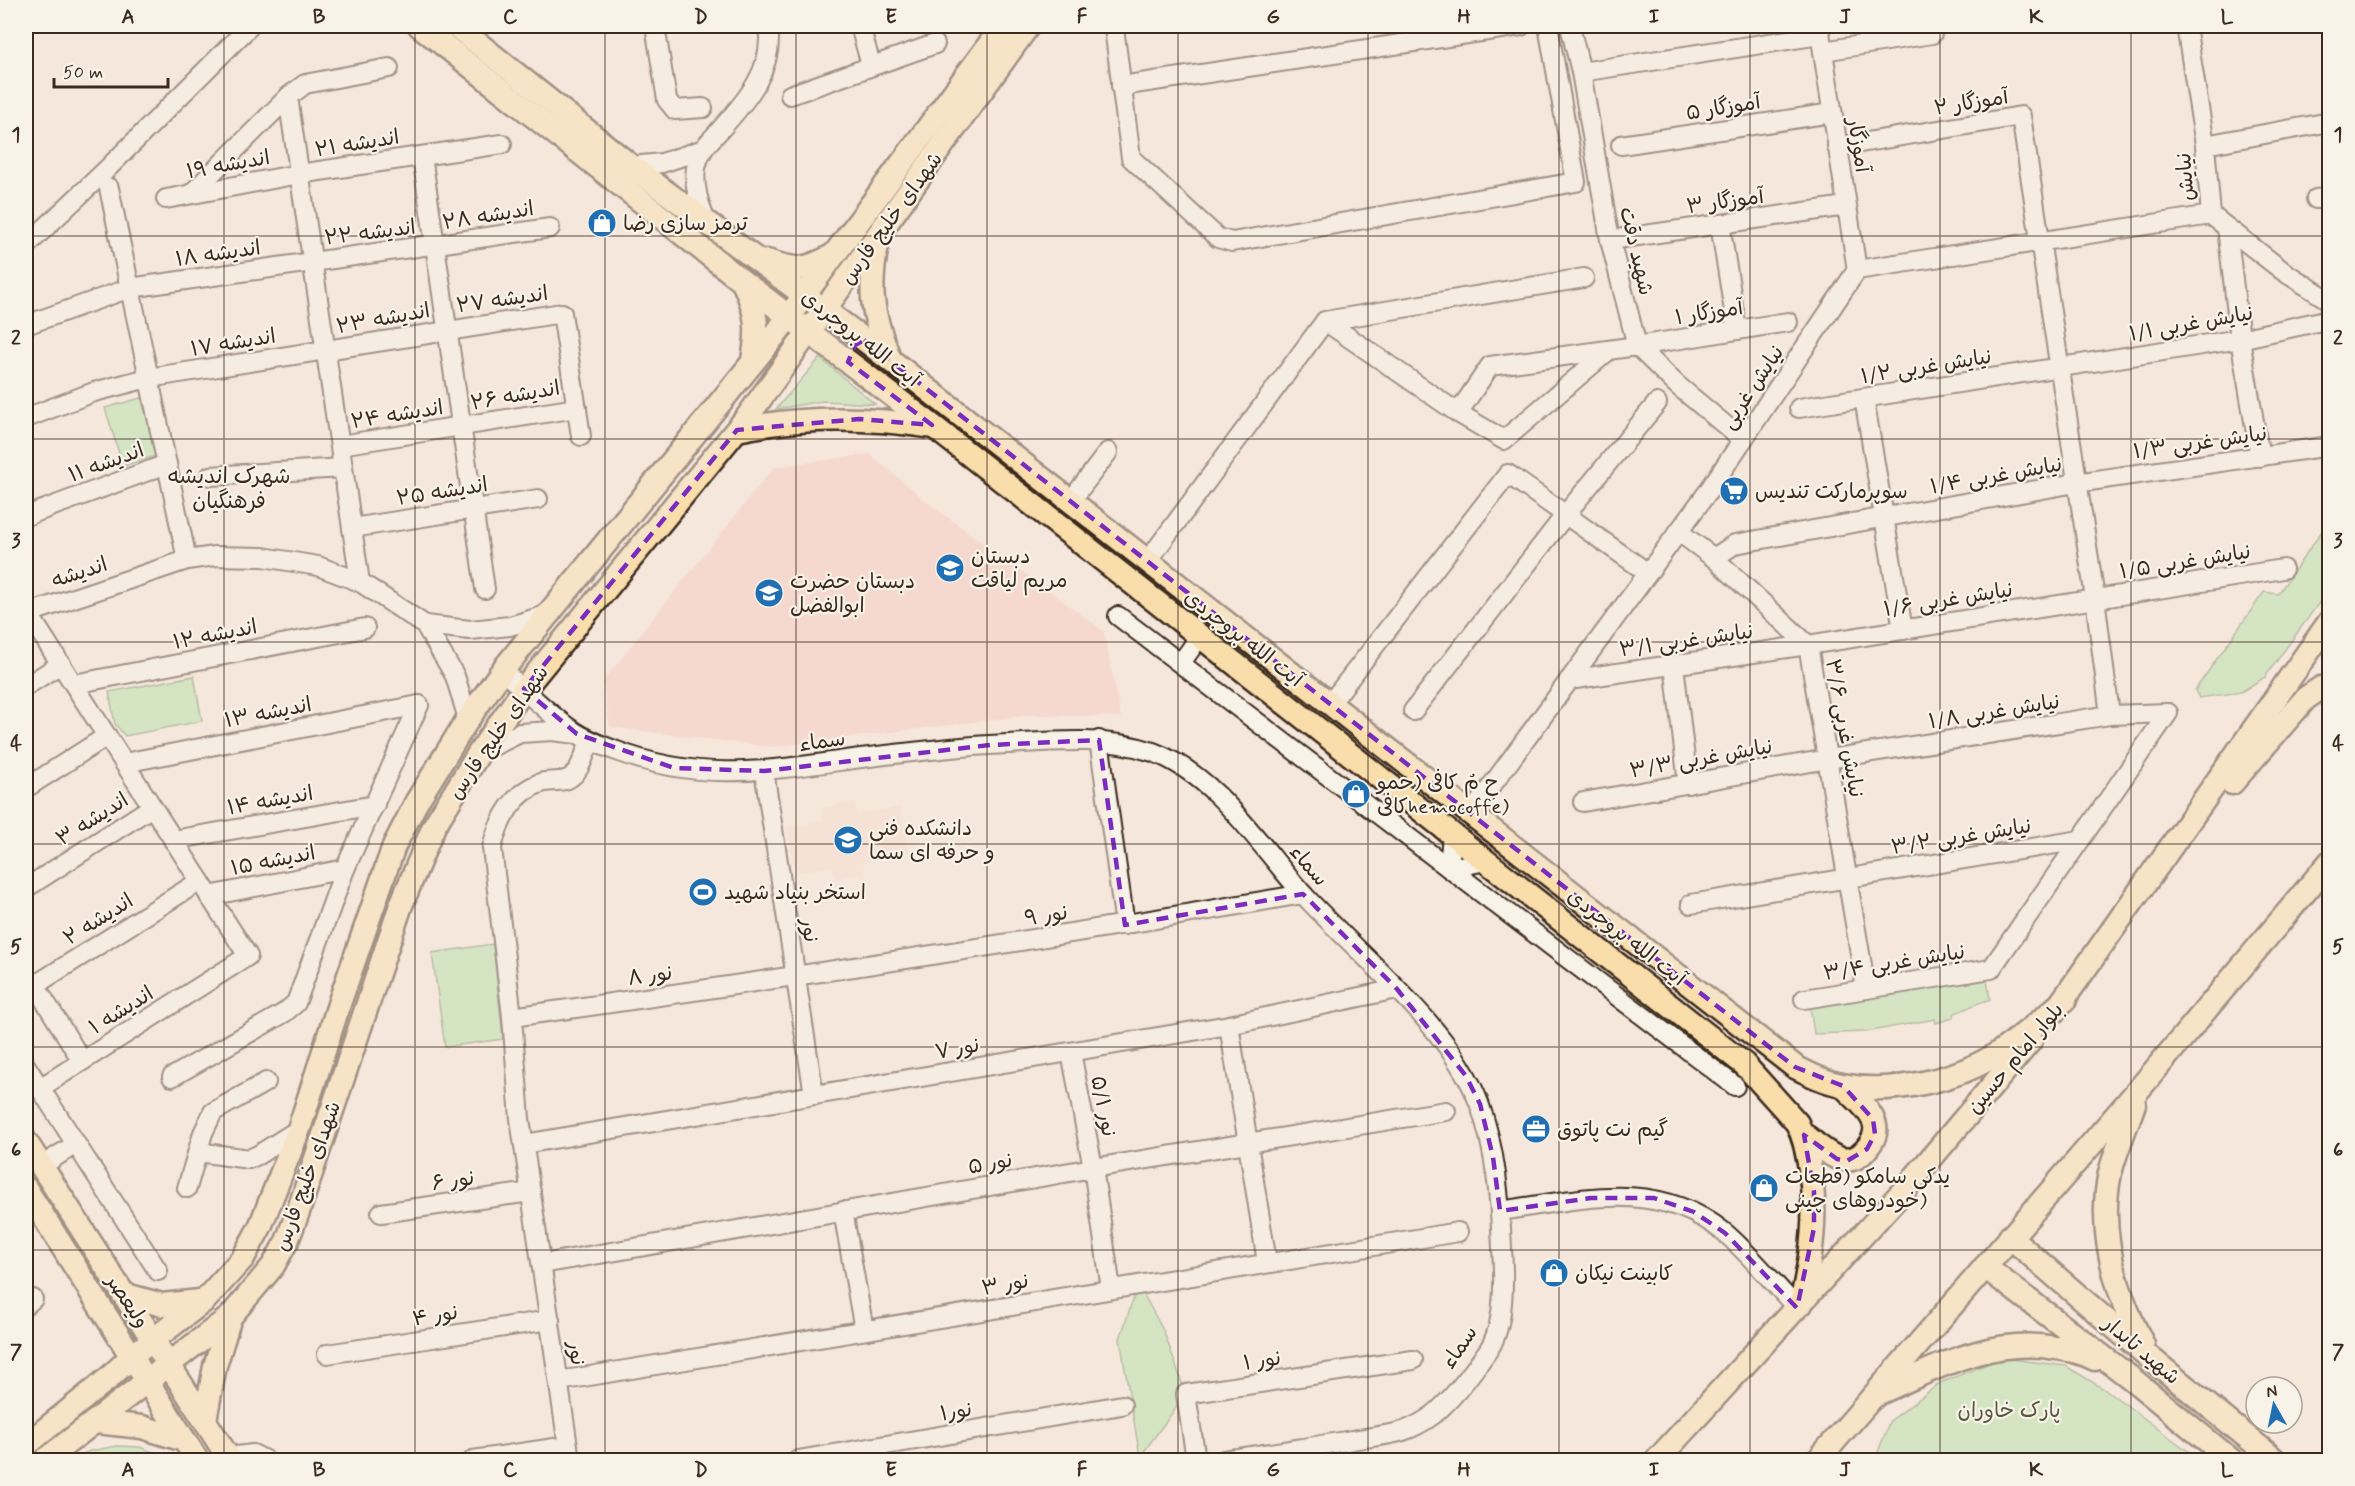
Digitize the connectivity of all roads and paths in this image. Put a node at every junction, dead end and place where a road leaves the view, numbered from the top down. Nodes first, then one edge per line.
1 (250, 26) edge
2 (420, 26) edge
3 (456, 26) edge
4 (655, 26) edge
5 (768, 26) edge
6 (860, 26) edge
7 (1003, 26) edge
8 (1028, 26) edge
9 (1111, 26) edge
10 (1521, 26) edge
11 (1548, 26) edge
12 (1570, 26) edge
13 (2186, 26) edge
14 (1932, 34) dead end
15 (1820, 37) edge
16 (934, 44) dead end
17 (871, 65) junction
18 (389, 68) dead end
19 (1581, 72) junction
20 (1121, 86) junction
21 (790, 95) dead end
22 (288, 97) junction
23 (703, 108) dead end
24 (1832, 112) junction
25 (2330, 122) edge
26 (502, 144) dead end
27 (1621, 145) dead end
28 (2205, 145) junction
29 (1837, 147) junction
30 (701, 150) junction
31 (422, 156) junction
32 (631, 166) junction
33 (300, 174) junction
34 (108, 188) dead end
35 (191, 194) junction
36 (166, 199) dead end
37 (1846, 206) junction
38 (2211, 215) junction
39 (706, 222) junction
40 (1720, 224) junction
41 (550, 228) dead end
42 (2227, 228) junction
43 (879, 235) junction
44 (1610, 240) junction
45 (2040, 243) junction
46 (26, 246) edge
47 (434, 246) junction
48 (836, 254) junction
49 (754, 257) junction
50 (312, 262) junction
51 (1857, 270) junction
52 (1584, 278) dead end
53 (742, 281) junction
54 (130, 288) junction
55 (805, 295) junction
56 (2327, 295) edge
57 (825, 309) junction
58 (789, 316) junction
59 (2330, 318) edge
60 (1325, 321) junction
61 (1788, 322) dead end
62 (26, 325) edge
63 (448, 330) junction
64 (1737, 330) junction
65 (809, 332) junction
66 (864, 339) junction
67 (2240, 339) junction
68 (1637, 346) junction
69 (1608, 350) junction
70 (325, 351) junction
71 (891, 361) junction
72 (848, 362) junction
73 (752, 363) junction
74 (2059, 368) junction
75 (148, 378) junction
76 (1864, 398) junction
77 (1657, 403) dead end
78 (577, 408) junction
79 (1799, 408) dead end
80 (1458, 413) junction
81 (26, 418) edge
82 (461, 427) junction
83 (934, 427) junction
84 (737, 430) junction
85 (581, 436) dead end
86 (1743, 440) junction
87 (340, 446) junction
88 (2330, 446) edge
89 (1108, 452) dead end
90 (2260, 457) junction
91 (167, 464) junction
92 (343, 468) junction
93 (210, 476) dead end
94 (2076, 483) junction
95 (538, 499) dead end
96 (1070, 502) junction
97 (473, 510) junction
98 (1566, 514) junction
99 (26, 516) edge
100 (1884, 518) junction
101 (352, 528) junction
102 (1678, 532) junction
103 (1714, 558) junction
104 (187, 560) junction
105 (1147, 562) junction
106 (2283, 569) dead end
107 (1648, 573) junction
108 (360, 582) junction
109 (485, 589) dead end
110 (2095, 598) junction
111 (27, 613) edge
112 (549, 614) junction
113 (1118, 616) dead end
114 (2330, 621) edge
115 (425, 625) junction
116 (365, 628) dead end
117 (1903, 630) junction
118 (1200, 636) junction
119 (1808, 645) junction
120 (1181, 663) junction
121 (61, 664) junction
122 (1674, 665) junction
123 (502, 671) junction
124 (1569, 680) junction
125 (74, 684) junction
126 (26, 686) edge
127 (2330, 687) edge
128 (524, 689) junction
129 (1329, 705) junction
130 (1413, 711) dead end
131 (2110, 715) junction
132 (468, 719) junction
133 (107, 736) junction
134 (584, 737) junction
135 (1099, 740) junction
136 (478, 753) junction
137 (1828, 759) junction
138 (124, 763) junction
139 (764, 771) junction
140 (1688, 784) junction
141 (26, 788) edge
142 (1583, 802) dead end
143 (375, 805) junction
144 (153, 807) junction
145 (1470, 815) junction
146 (1452, 834) junction
147 (173, 840) junction
148 (2080, 840) junction
149 (1487, 861) junction
150 (2330, 862) edge
151 (1449, 868) junction
152 (345, 869) junction
153 (2151, 877) junction
154 (1848, 878) junction
155 (26, 888) edge
156 (204, 889) junction
157 (1303, 894) junction
158 (1691, 904) dead end
159 (1125, 925) junction
160 (248, 956) joint
161 (795, 978) junction
162 (1397, 989) junction
163 (1866, 989) junction
164 (1651, 990) junction
165 (1804, 999) dead end
166 (2065, 1000) junction
167 (512, 1017) junction
168 (1653, 1024) junction
169 (1229, 1025) junction
170 (1071, 1052) junction
171 (82, 1062) junction
172 (26, 1066) edge
173 (172, 1077) dead end
174 (266, 1082) dead end
175 (1735, 1086) dead end
176 (1843, 1086) junction
177 (40, 1088) junction
178 (2140, 1088) junction
179 (814, 1095) junction
180 (1446, 1111) dead end
181 (298, 1129) junction
182 (1803, 1134) junction
183 (26, 1142) edge
184 (1248, 1142) junction
185 (76, 1144) junction
186 (524, 1144) junction
187 (198, 1152) junction
188 (41, 1166) junction
189 (1093, 1168) junction
190 (187, 1188) dead end
191 (26, 1189) edge
192 (531, 1192) junction
193 (843, 1211) junction
194 (1500, 1211) junction
195 (381, 1213) dead end
196 (1458, 1232) dead end
197 (2010, 1238) junction
198 (1267, 1262) junction
199 (542, 1264) junction
200 (1985, 1267) junction
201 (158, 1271) dead end
202 (2050, 1271) junction
203 (1111, 1288) junction
204 (123, 1294) junction
205 (205, 1300) junction
206 (2028, 1300) junction
207 (1799, 1306) junction
208 (230, 1317) junction
209 (550, 1320) junction
210 (864, 1330) junction
211 (153, 1339) junction
212 (327, 1354) dead end
213 (132, 1356) junction
214 (2150, 1357) junction
215 (1413, 1360) dead end
216 (170, 1365) junction
217 (2132, 1380) junction
218 (559, 1381) junction
219 (148, 1383) junction
220 (1873, 1397) junction
221 (1122, 1405) dead end
222 (205, 1420) junction
223 (96, 1422) junction
224 (184, 1440) junction
225 (26, 1445) edge
226 (569, 1453) edge
227 (229, 1459) edge
228 (45, 1461) edge
229 (197, 1461) edge
230 (265, 1461) edge
231 (473, 1461) edge
232 (798, 1461) edge
233 (1196, 1461) edge
234 (1224, 1461) edge
235 (1657, 1461) edge
236 (1818, 1461) edge
237 (2231, 1461) edge
238 (2275, 1461) edge

1 - 46 street
2 - 53 main road, آیت الله بروجردی
3 - 32 main road, آیت الله بروجردی
4 - 23 street
5 - 30 street
6 - 17 street
7 - 48 main road, شهدای خلیج فارس
8 - 43 main road, شهدای خلیج فارس
9 - 20 street
10 - 20 street
11 - 20 street
12 - 19 street, شهید دقت
13 - 28 street, نیایش
14 - 15 street
15 - 19 street
15 - 24 street, آموزگار
16 - 17 street
17 - 21 street
18 - 22 street
19 - 44 street, شهید دقت
22 - 33 street
22 - 35 street
24 - 27 street, آموزگار ۵
24 - 29 street, آموزگار
25 - 28 street
26 - 31 street, اندیشه ۲۱
28 - 38 street, نیایش
29 - 37 street, آموزگار
29 - 45 street, آموزگار ۲
30 - 32 street
30 - 39 street
31 - 33 street, اندیشه ۲۱
31 - 47 street
32 - 39 main road, آیت الله بروجردی
33 - 35 street, اندیشه ۱۹
33 - 50 street
34 - 54 street
35 - 36 street, اندیشه ۱۹
37 - 40 street, آموزگار ۳
37 - 51 street, آموزگار
38 - 42 street, نیایش
38 - 45 street
39 - 49 main road, آیت الله بروجردی
40 - 44 street, آموزگار ۳
40 - 64 street
41 - 47 street, اندیشه ۲۸
42 - 56 street, نیایش
42 - 67 street
43 - 57 main road, شهدای خلیج فارس
43 - 71 main road
44 - 68 street, شهید دقت
45 - 51 street
45 - 74 street
47 - 50 street, اندیشه ۲۲
47 - 63 street
48 - 49 main road
48 - 55 main road, شهدای خلیج فارس
49 - 55 main road, آیت الله بروجردی
50 - 54 street, اندیشه ۱۸
50 - 70 street
51 - 86 street, نیایش غربی
52 - 60 street
53 - 58 main road, آیت الله بروجردی
53 - 73 main road
54 - 62 street, اندیشه ۱۸
54 - 75 street
55 - 57 main road, آیت الله بروجردی
55 - 58 main road, شهدای خلیج فارس
57 - 65 main road, شهدای خلیج فارس
57 - 66 main road, آیت الله بروجردی
58 - 65 main road, آیت الله بروجردی
58 - 73 main road, شهدای خلیج فارس
59 - 67 street, نیایش غربی ۱/۱
60 - 80 street
60 - 105 street
61 - 64 street, آموزگار ۱
63 - 70 street, اندیشه ۲۳
63 - 78 street, اندیشه ۲۷
63 - 82 street
64 - 68 street, آموزگار ۱
65 - 72 main road, آیت الله بروجردی
65 - 84 main road, شهدای خلیج فارس
66 - 71 main road, آیت الله بروجردی
66 - 72 main road
67 - 74 street, نیایش غربی ۱/۱
67 - 90 street
68 - 69 street, آموزگار ۱
68 - 86 street
69 - 80 street, آموزگار ۱
69 - 80 street
70 - 75 street, اندیشه ۱۷
70 - 87 street
71 - 96 main road, آیت الله بروجردی
72 - 83 main road, آیت الله بروجردی
73 - 112 main road, شهدای خلیج فارس
74 - 76 street, نیایش غربی ۱/۲
74 - 94 street
75 - 81 street, اندیشه ۱۷
75 - 91 street
76 - 79 street, نیایش غربی ۱/۲
76 - 100 street
77 - 98 street
78 - 82 street, اندیشه ۲۶
78 - 85 street
82 - 87 street, اندیشه ۲۴
82 - 97 street
83 - 84 main road
83 - 118 main road, آیت الله بروجردی
84 - 128 main road, شهدای خلیج فارس
86 - 102 street, نیایش غربی
87 - 92 street
88 - 90 street, نیایش غربی ۱/۳
89 - 96 street
90 - 94 street, نیایش غربی ۱/۳
91 - 99 street, اندیشه ۱۱
91 - 104 street
92 - 93 street
92 - 101 street
94 - 100 street, نیایش غربی ۱/۴
94 - 110 street
95 - 97 street, اندیشه ۲۵
96 - 105 main road, آیت الله بروجردی
97 - 101 street, اندیشه ۲۵
97 - 109 street
98 - 107 street
98 - 129 street
98 - 130 street
100 - 103 street, نیایش غربی ۱/۴
100 - 117 street
101 - 108 street
102 - 103 street, نیایش غربی ۳/۶
102 - 107 street, نیایش غربی
103 - 119 street, نیایش غربی ۳/۶
104 - 108 street, اندیشه
104 - 111 street, اندیشه
105 - 129 main road, آیت الله بروجردی
106 - 110 street, نیایش غربی ۱/۵
107 - 124 street, نیایش غربی
108 - 115 street, اندیشه
110 - 117 street, نیایش غربی ۱/۶
110 - 131 street
111 - 121 street, اندیشه
112 - 115 street, اندیشه
112 - 123 main road, شهدای خلیج فارس
113 - 120 street
114 - 153 main road, بلوار امام حسین
115 - 132 street, اندیشه
116 - 125 street, اندیشه ۱۲
117 - 119 street, نیایش غربی ۱/۶
118 - 120 street
118 - 146 main road, آیت الله بروجردی
119 - 122 street, نیایش غربی ۳/۱
119 - 137 street, نیایش غربی ۳/۶
120 - 151 street
121 - 125 street, اندیشه
121 - 126 street
122 - 124 street, نیایش غربی ۳/۱
122 - 140 street
123 - 128 street, سماء
123 - 132 main road, شهدای خلیج فارس
124 - 145 street, نیایش غربی
125 - 133 street, اندیشه
127 - 153 main road
128 - 134 street, سماء
128 - 136 main road, شهدای خلیج فارس
129 - 145 main road, آیت الله بروجردی
131 - 137 street, نیایش غربی ۱/۸
131 - 148 street, نیایش غربی ۱/۸
132 - 181 main road, شهدای خلیج فارس
133 - 138 street, اندیشه
133 - 141 street
134 - 136 street
134 - 139 street, سماء
134 - 167 street, نور
135 - 139 street, سماء
135 - 157 street, سماء
135 - 159 street
136 - 208 main road, شهدای خلیج فارس
137 - 140 street, نیایش غربی ۳/۳
137 - 154 street, نیایش غربی ۳/۶
138 - 143 street, اندیشه ۱۳
138 - 144 street, اندیشه
139 - 161 street, نور
140 - 142 street, نیایش غربی ۳/۳
143 - 147 street, اندیشه ۱۴
143 - 152 street
144 - 147 street, اندیشه
144 - 155 street, اندیشه ۳
145 - 176 main road, آیت الله بروجردی
146 - 149 main road, آیت الله بروجردی
146 - 151 street
147 - 156 street, اندیشه
148 - 154 street, نیایش غربی ۳/۲
148 - 163 street, نیایش غربی ۳/۴
149 - 151 street
149 - 164 main road, آیت الله بروجردی
150 - 178 main road
151 - 168 street
152 - 156 street, اندیشه ۱۵
152 - 173 street
153 - 166 main road, بلوار امام حسین
154 - 158 street, نیایش غربی ۳/۲
154 - 163 street, نیایش غربی ۳/۶
156 - 160 street, اندیشه
156 - 171 street, اندیشه ۲
157 - 159 street, نور ۹
157 - 162 street, سماء
159 - 161 street, نور ۹
160 - 171 street, اندیشه ۱
161 - 167 street, نور ۸
161 - 179 street, نور
162 - 169 street, نور ۷
162 - 194 street, سماء
163 - 165 street, نیایش غربی ۳/۴
164 - 168 street
164 - 182 main road, آیت الله بروجردی
166 - 176 main road, آیت الله بروجردی
166 - 207 main road, بلوار امام حسین
167 - 186 street, نور
168 - 175 street
169 - 170 street, نور ۷
169 - 184 street
170 - 179 street, نور ۷
170 - 189 street, نور ۵/۱
171 - 177 street, اندیشه ۱
172 - 177 street
174 - 187 street
176 - 182 main road
177 - 185 street
178 - 197 main road
178 - 214 main road
179 - 186 street, نور ۷
180 - 184 street, نور ۵
181 - 187 street
181 - 205 main road, شهدای خلیج فارس
182 - 207 main road, آیت الله بروجردی
183 - 188 main road, ولیعصر
184 - 189 street, نور ۵
184 - 198 street
185 - 188 street
185 - 201 street
186 - 192 street, نور
187 - 190 street
188 - 204 main road, ولیعصر
189 - 193 street, نور ۵
189 - 203 street, نور ۵/۱
191 - 213 main road, ولیعصر
192 - 195 street, نور ۶
192 - 199 street, نور
193 - 199 street, نور ۵
193 - 210 street
194 - 207 street
194 - 234 street, سماء
196 - 198 street, نور ۳
197 - 200 main road
197 - 202 main road, شهید تابدار
198 - 203 street, نور ۳
199 - 209 street, نور
200 - 206 main road, شهید تابدار
200 - 220 main road
202 - 206 main road
202 - 214 main road, شهید تابدار
203 - 210 street, نور ۳
204 - 205 main road
204 - 211 main road, ولیعصر
205 - 211 main road, شهدای خلیج فارس
206 - 217 main road, شهید تابدار
207 - 235 main road, بلوار امام حسین
208 - 216 main road, شهدای خلیج فارس
208 - 222 main road
209 - 212 street, نور ۴
209 - 218 street, نور
210 - 218 street, نور ۳
211 - 213 main road, شهدای خلیج فارس
211 - 216 main road, ولیعصر
213 - 219 main road, ولیعصر
213 - 225 main road, شهدای خلیج فارس
214 - 238 main road, شهید تابدار
215 - 233 street, نور ۱
216 - 219 main road, شهدای خلیج فارس
216 - 222 main road, ولیعصر
217 - 220 main road
217 - 237 main road, شهید تابدار
218 - 226 street, نور
219 - 223 main road, شهدای خلیج فارس
219 - 224 main road, ولیعصر
220 - 236 main road
221 - 232 street, نور۱
222 - 227 main road, ولیعصر
223 - 224 main road
223 - 228 main road, شهدای خلیج فارس
224 - 229 main road, ولیعصر
226 - 231 street
227 - 230 street

